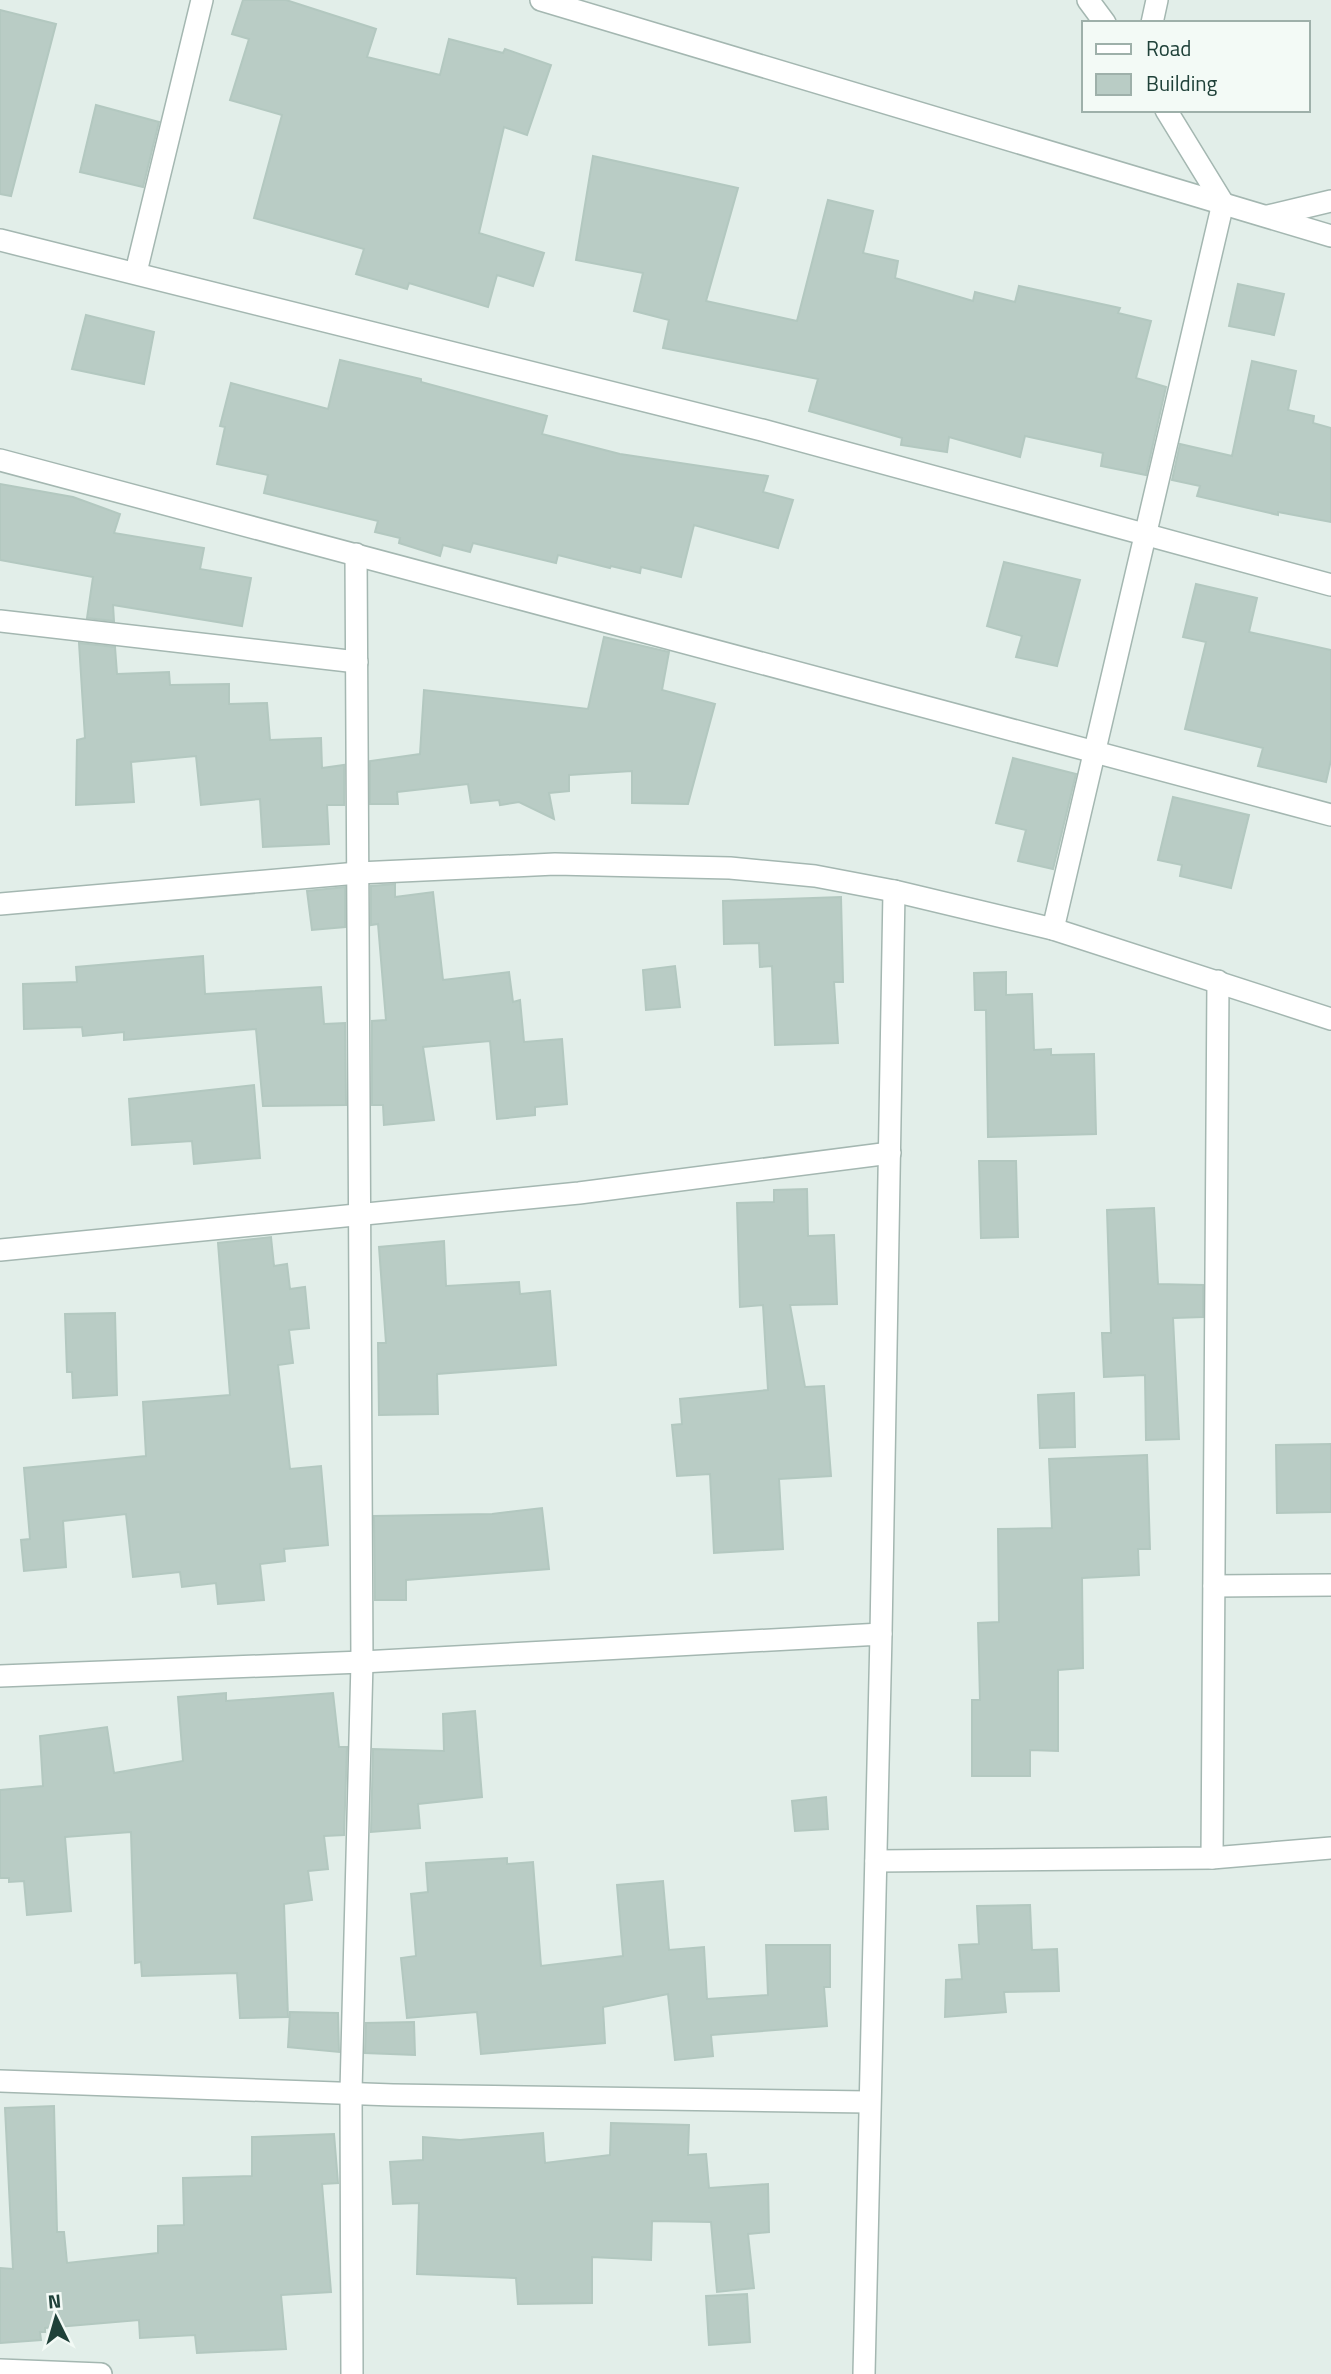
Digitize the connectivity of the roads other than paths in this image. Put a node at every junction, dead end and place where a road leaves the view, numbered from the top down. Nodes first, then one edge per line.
1 (202, 0) edge
2 (541, 0) edge
3 (1088, 0) edge
4 (1157, 0) edge
5 (1104, 21) edge
6 (1152, 21) edge
7 (1167, 112) edge
8 (1331, 201) edge
9 (1223, 203) junction
10 (1266, 216) junction
11 (1331, 236) edge
12 (0, 240) edge
13 (136, 272) junction
14 (0, 460) edge
15 (1145, 536) junction
16 (356, 554) junction
17 (1331, 585) edge
18 (0, 621) edge
19 (357, 662) junction
20 (1095, 750) junction
21 (1331, 815) edge
22 (358, 873) junction
23 (894, 891) junction
24 (0, 904) edge
25 (1053, 929) junction
26 (1218, 981) junction
27 (1331, 1019) edge
28 (890, 1153) junction
29 (360, 1216) junction
30 (0, 1250) edge
31 (1331, 1585) edge
32 (1214, 1587) junction
33 (881, 1634) junction
34 (362, 1662) junction
35 (0, 1675) edge
36 (1331, 1849) edge
37 (1212, 1858) junction
38 (876, 1861) junction
39 (0, 2081) edge
40 (351, 2091) junction
41 (868, 2102) junction
42 (0, 2370) edge
43 (101, 2374) edge
44 (352, 2374) edge
45 (864, 2374) edge

1 - 13 street
2 - 9 street
3 - 5 street
4 - 6 street
7 - 9 street
8 - 10 street
9 - 10 street
9 - 15 street
10 - 11 street
12 - 13 street
13 - 15 street
14 - 16 street
15 - 17 street
15 - 20 street
16 - 19 street
16 - 20 street
18 - 19 street
19 - 22 street
20 - 21 street
20 - 25 street
22 - 23 street
22 - 24 street
22 - 29 street
23 - 25 street
23 - 28 street
25 - 26 street
26 - 27 street
26 - 32 street
28 - 29 street
28 - 33 street
29 - 30 street
29 - 34 street
31 - 32 street
32 - 37 street
33 - 34 street
33 - 38 street
34 - 35 street
34 - 40 street
36 - 37 street
37 - 38 street
38 - 41 street
39 - 40 street
40 - 41 street
40 - 44 street
41 - 45 street
42 - 43 street

